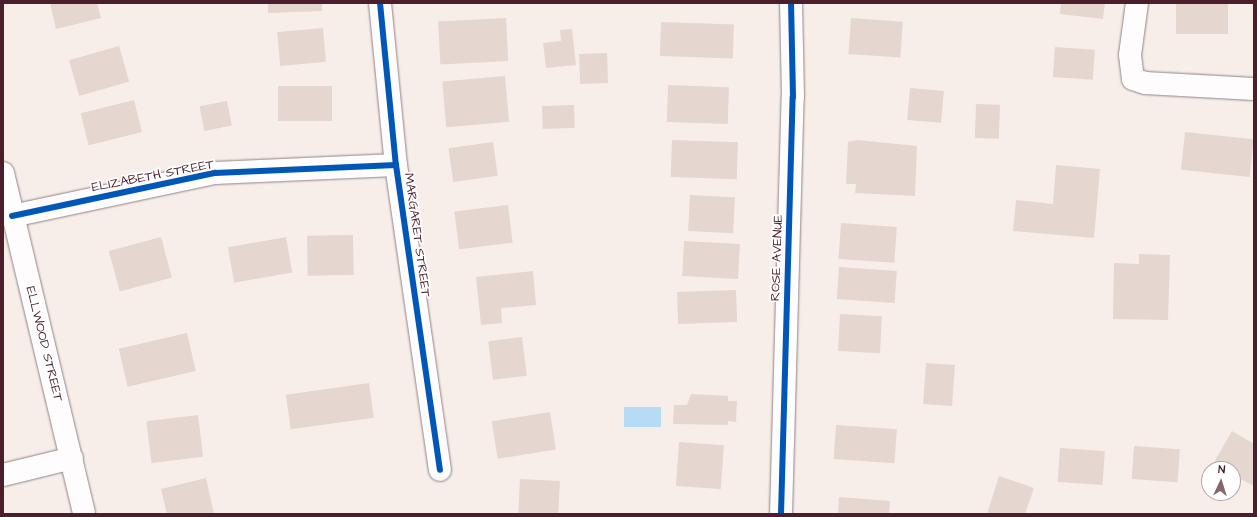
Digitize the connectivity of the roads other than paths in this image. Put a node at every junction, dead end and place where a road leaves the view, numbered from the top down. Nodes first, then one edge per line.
1 (380, 3) edge
2 (791, 3) edge
3 (1137, 3) edge
4 (1254, 89) edge
5 (396, 165) junction
6 (3, 173) edge
7 (12, 216) junction
8 (72, 458) junction
9 (440, 470) dead end
10 (3, 475) edge
11 (84, 514) edge
12 (781, 514) edge

1 - 5 street, MARGARET STREET
2 - 12 street, ROSE AVENUE
3 - 4 street
5 - 7 street, ELIZABETH STREET
5 - 9 street, MARGARET STREET
6 - 7 street, ELLWOOD STREET
7 - 8 street, ELLWOOD STREET
8 - 10 street
8 - 11 street, ELLWOOD STREET

